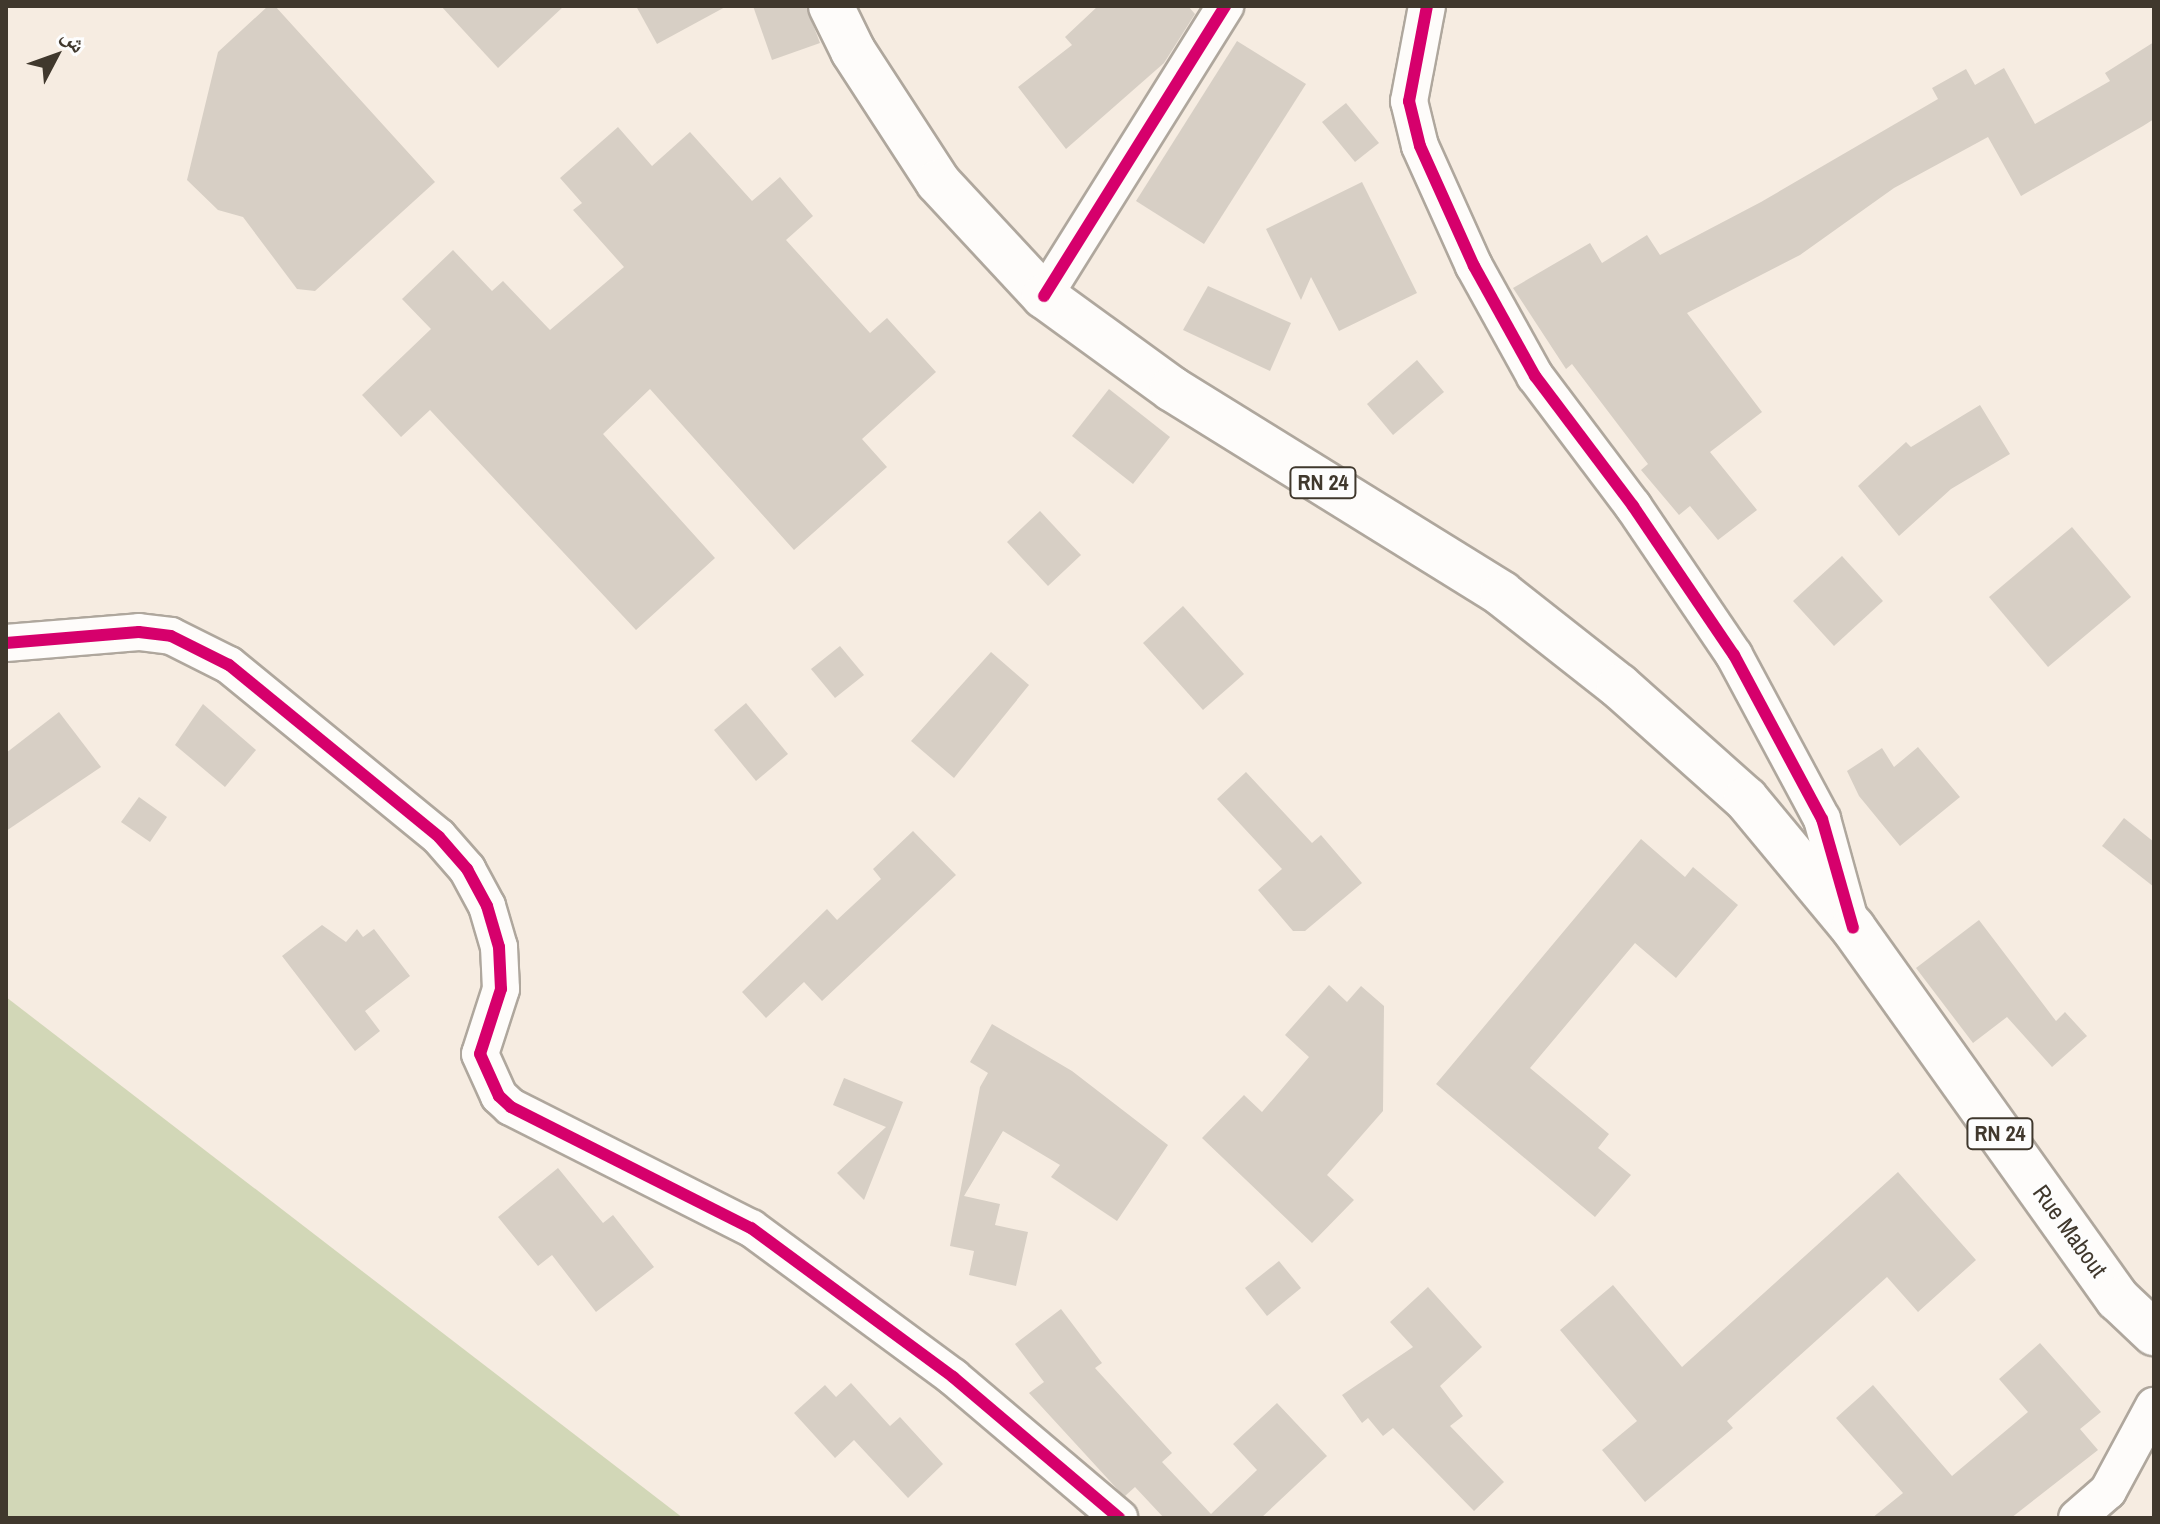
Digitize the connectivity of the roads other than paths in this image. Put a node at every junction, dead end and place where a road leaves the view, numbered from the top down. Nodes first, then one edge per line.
1 (831, 6) edge
2 (1225, 6) edge
3 (1427, 6) edge
4 (1044, 296) junction
5 (6, 643) edge
6 (1853, 928) junction
7 (2154, 1333) edge
8 (2154, 1406) edge
9 (1119, 1518) edge
10 (2077, 1518) edge

1 - 4 main road, RN 24
2 - 4 street
3 - 6 street
4 - 6 main road, RN 24
5 - 9 street
6 - 7 main road, Rue Mabout / RN 24
8 - 10 street

